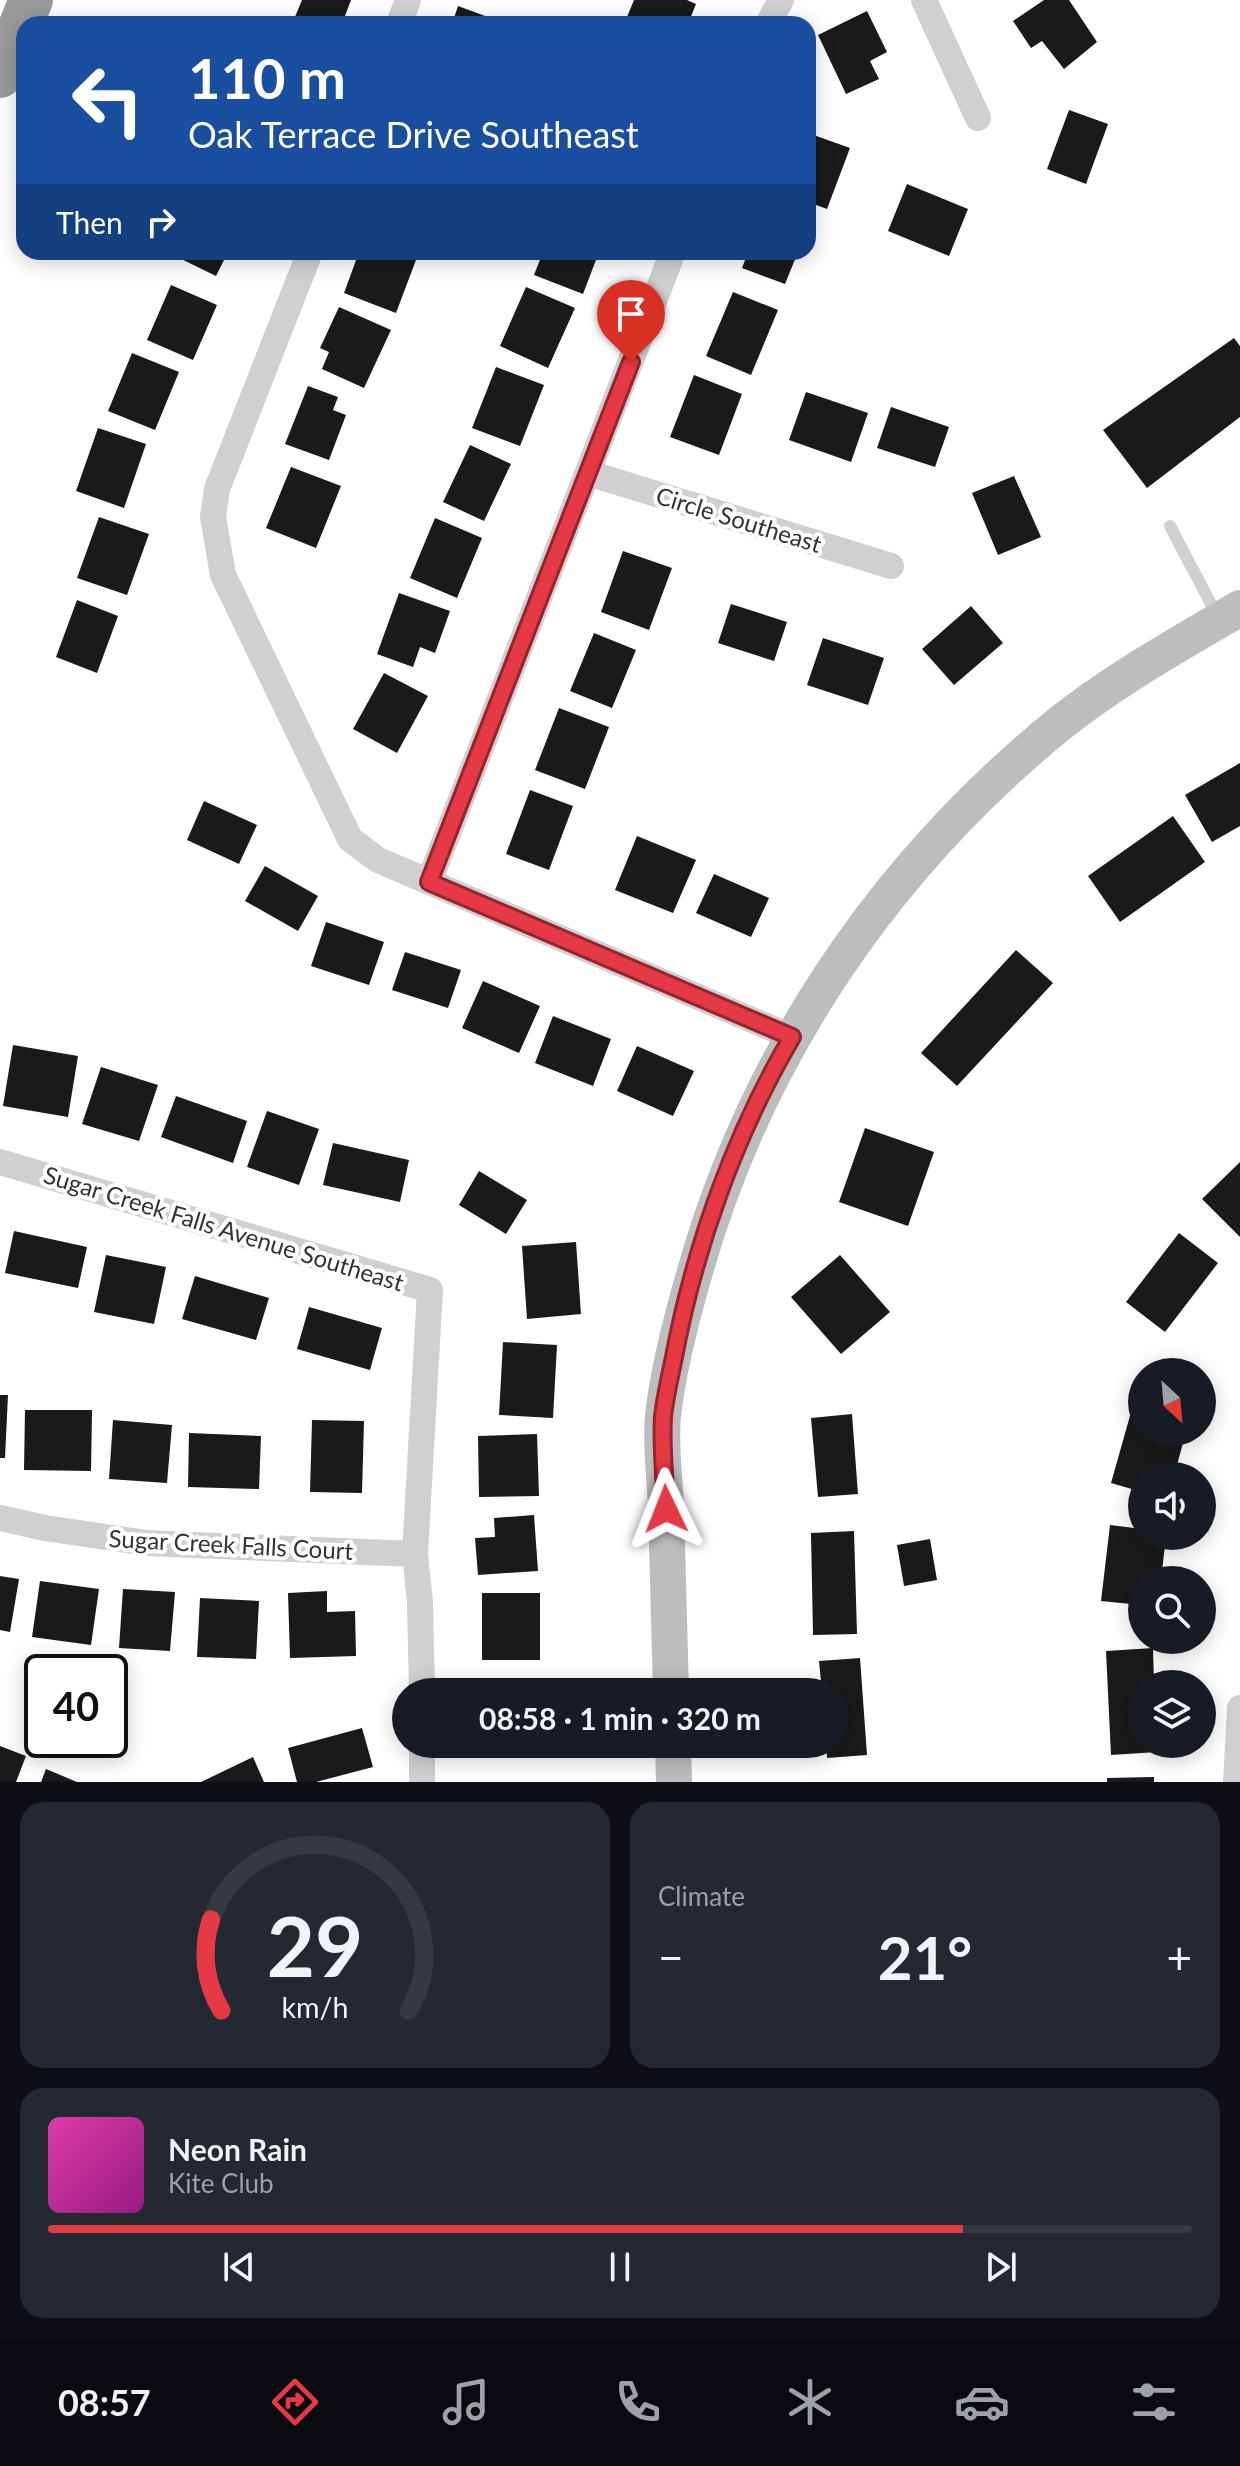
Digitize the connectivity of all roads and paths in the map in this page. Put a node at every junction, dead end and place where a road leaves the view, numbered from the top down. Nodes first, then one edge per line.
1 (924, 0) edge
2 (16, 37) edge
3 (0, 76) edge
4 (978, 118) dead end
5 (307, 260) edge
6 (670, 260) edge
7 (588, 473) junction
8 (1170, 526) dead end
9 (891, 566) dead end
10 (1230, 614) edge
11 (429, 882) junction
12 (792, 1037) junction
13 (0, 1162) edge
14 (0, 1518) edge
15 (415, 1554) junction
16 (422, 1678) edge
17 (671, 1678) edge
18 (1240, 1708) edge
19 (1238, 1750) edge
20 (422, 1758) edge
21 (673, 1758) edge
22 (422, 1782) edge
23 (674, 1782) edge
24 (1236, 1782) edge

1 - 4 street
2 - 3 highway
5 - 11 street
6 - 7 street
7 - 9 street, Circle Southeast
7 - 11 street
8 - 10 lane
10 - 12 street
11 - 12 street
12 - 17 street
13 - 15 street, Sugar Creek Falls Avenue Southeast
14 - 15 street, Sugar Creek Falls Court
15 - 16 street, Sugar Creek Falls Avenue Southeast
18 - 19 street
19 - 24 street
20 - 22 street
21 - 23 street

